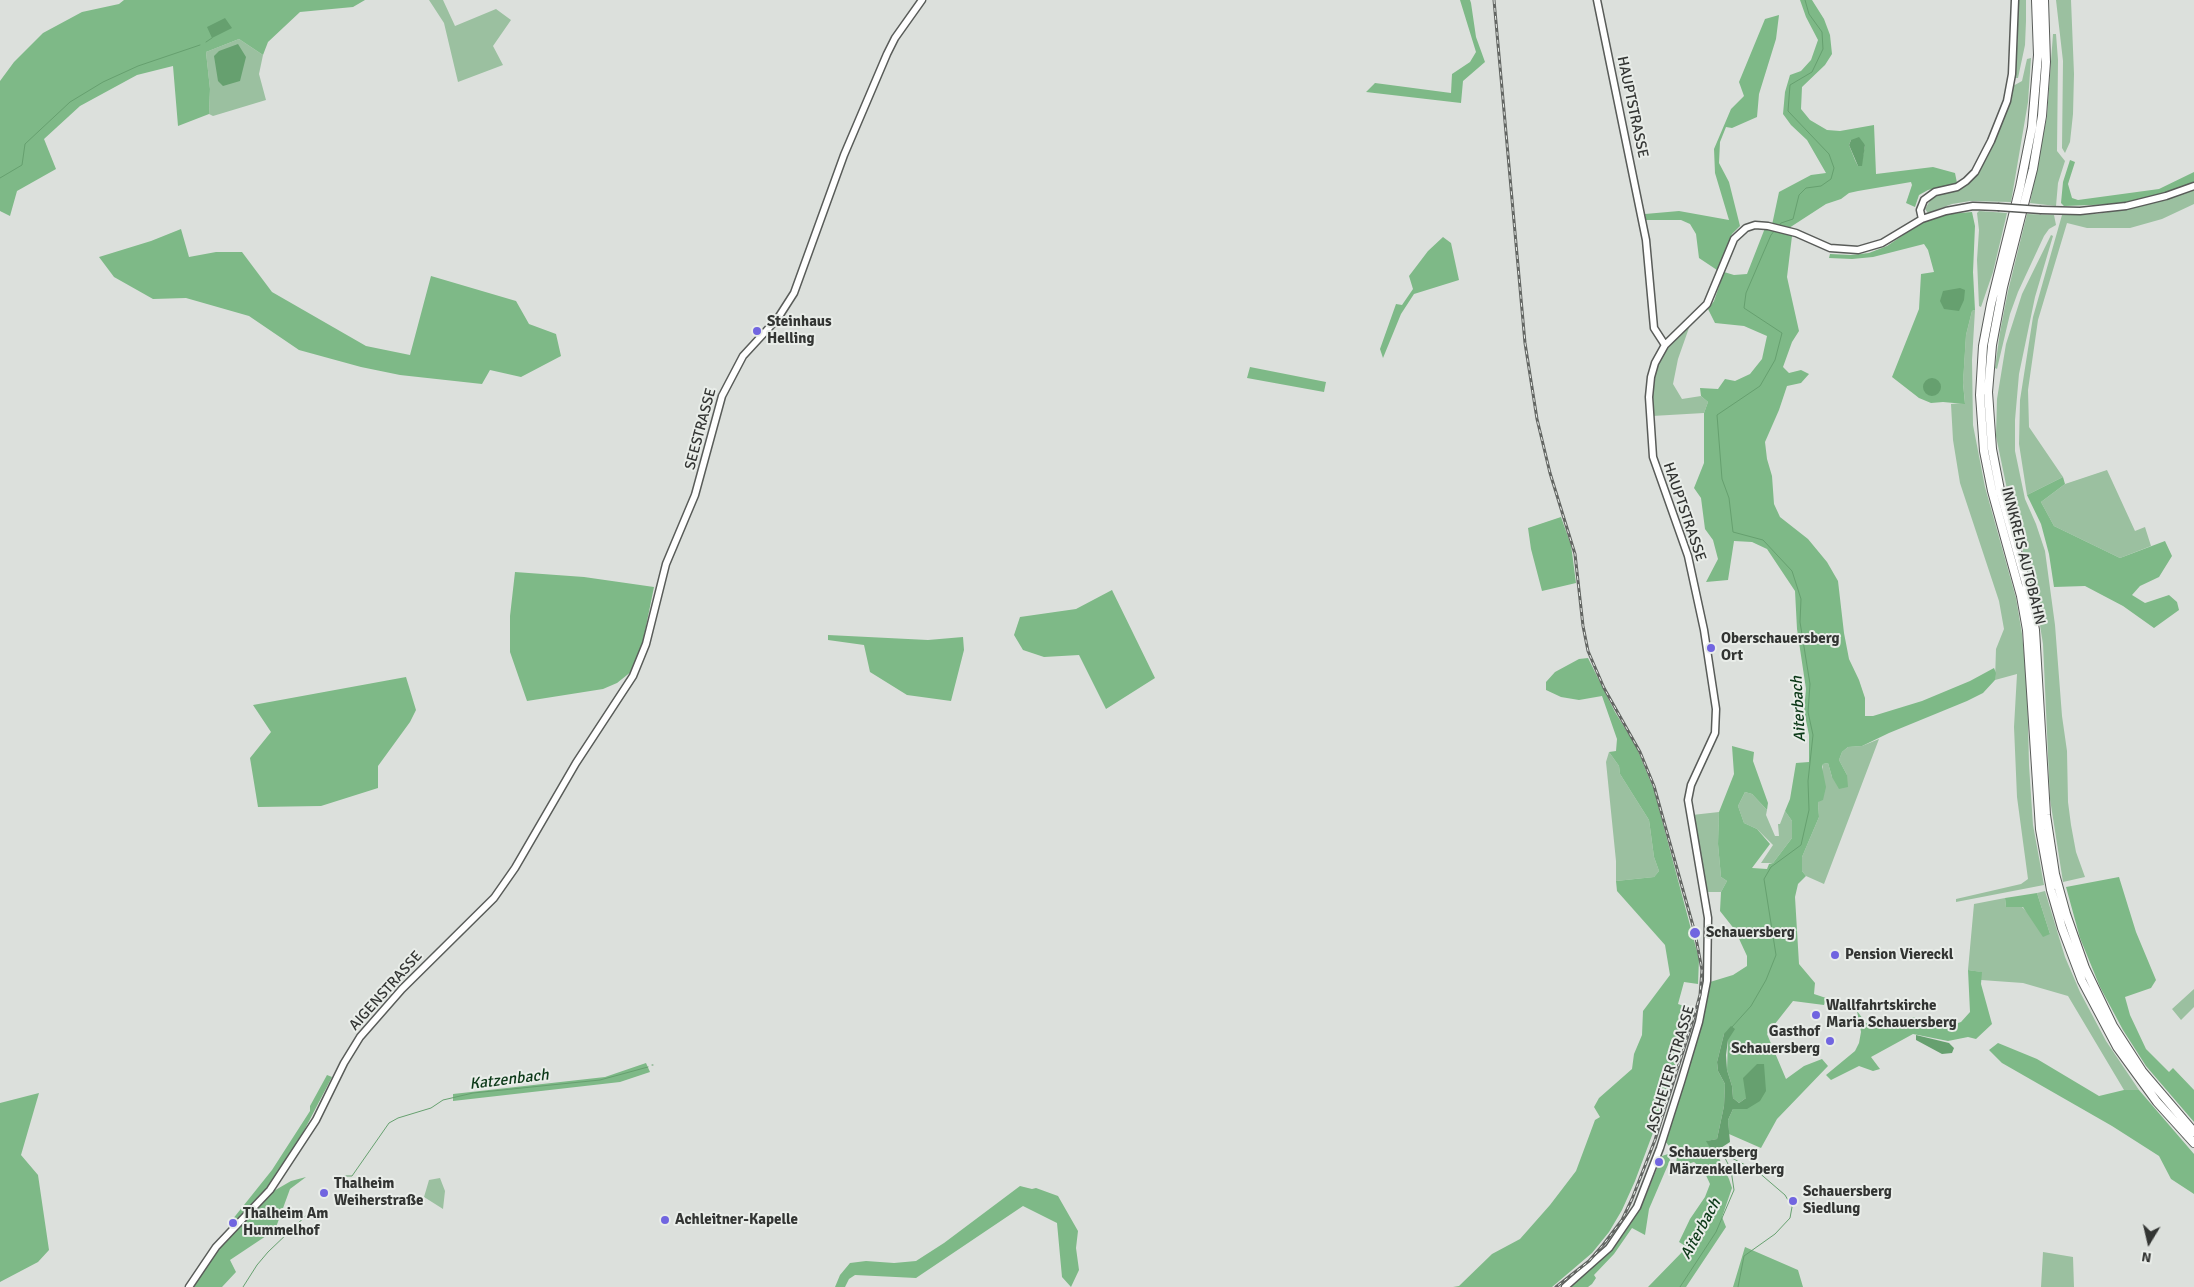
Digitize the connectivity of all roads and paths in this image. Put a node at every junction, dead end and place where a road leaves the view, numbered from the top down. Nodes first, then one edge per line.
1 (922, 0) edge
2 (1597, 0) edge
3 (2015, 0) edge
4 (2036, 0) edge
5 (2044, 0) edge
6 (2194, 186) edge
7 (1922, 219) junction
8 (1665, 345) junction
9 (607, 716) joint
10 (1691, 826) joint
11 (2194, 1132) edge
12 (2194, 1143) edge
13 (189, 1287) edge
14 (1565, 1287) edge

1 - 9 street, SEESTRASSE
2 - 8 street, HAUPTSTRASSE
3 - 7 street
4 - 12 highway, INNKREIS AUTOBAHN
5 - 11 highway, INNKREIS AUTOBAHN
6 - 7 street, bridge
7 - 8 street
8 - 10 street, HAUPTSTRASSE
9 - 13 street, AIGENSTRASSE
10 - 14 street, ASCHETER STRASSE

